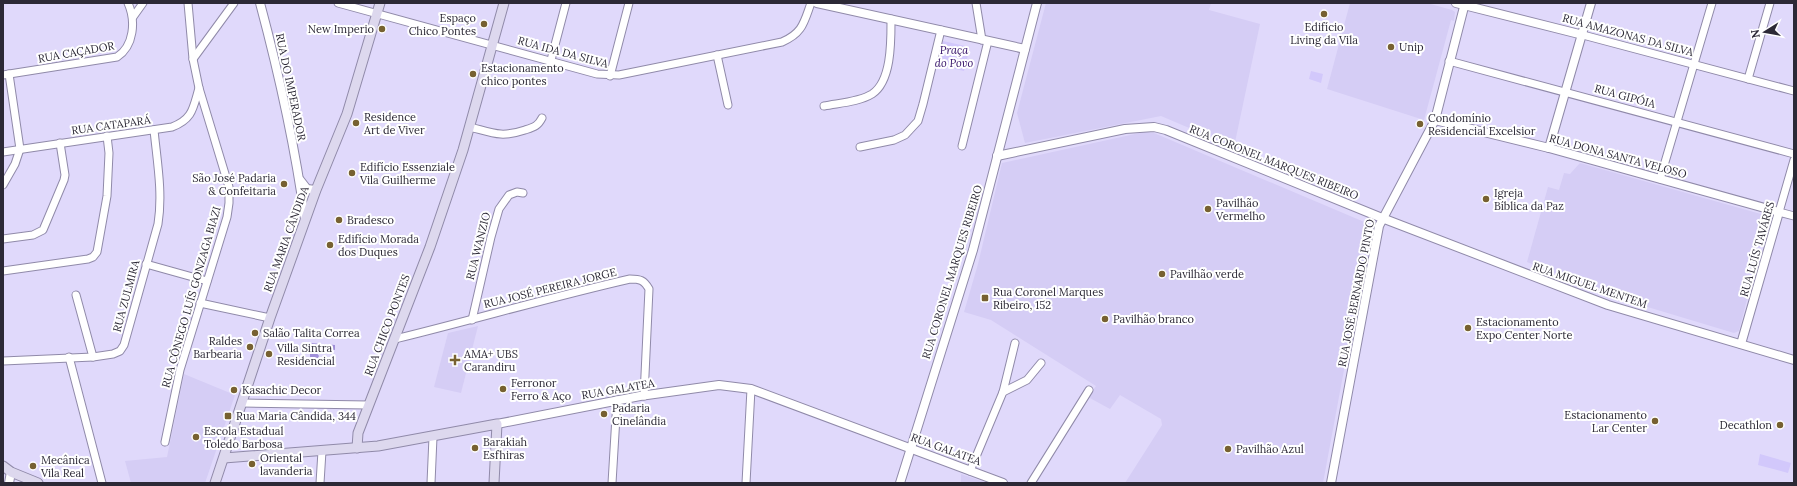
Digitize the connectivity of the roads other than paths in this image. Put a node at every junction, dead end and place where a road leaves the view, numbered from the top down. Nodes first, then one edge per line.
1 (128, 3) edge
2 (143, 3) edge
3 (188, 3) edge
4 (234, 3) edge
5 (260, 3) edge
6 (338, 3) edge
7 (380, 3) edge
8 (504, 3) edge
9 (566, 3) edge
10 (629, 3) edge
11 (811, 3) edge
12 (817, 3) edge
13 (976, 3) edge
14 (1037, 3) edge
15 (1591, 3) edge
16 (1712, 3) edge
17 (1770, 3) edge
18 (1461, 4) edge
19 (377, 14) junction
20 (133, 17) junction
21 (891, 19) junction
22 (941, 30) junction
23 (1583, 34) junction
24 (985, 40) junction
25 (492, 45) junction
26 (1025, 50) junction
27 (717, 55) junction
28 (193, 59) junction
29 (551, 60) junction
30 (1449, 61) junction
31 (1694, 64) junction
32 (6, 75) edge
33 (610, 76) junction
34 (1748, 79) junction
35 (199, 88) junction
36 (1794, 91) edge
37 (1566, 92) junction
38 (728, 105) dead end
39 (824, 106) dead end
40 (542, 118) dead end
41 (1435, 120) junction
42 (1677, 122) junction
43 (470, 126) junction
44 (154, 130) junction
45 (107, 136) junction
46 (60, 143) junction
47 (962, 146) dead end
48 (860, 147) dead end
49 (1549, 148) junction
50 (20, 149) junction
51 (3, 152) edge
52 (1794, 154) edge
53 (997, 156) junction
54 (1794, 160) edge
55 (298, 177) junction
56 (1660, 179) junction
57 (3, 185) edge
58 (316, 190) junction
59 (523, 193) dead end
60 (1779, 212) junction
61 (1794, 216) edge
62 (1382, 218) junction
63 (305, 219) junction
64 (3, 239) edge
65 (146, 264) junction
66 (3, 271) edge
67 (207, 281) junction
68 (76, 295) dead end
69 (200, 303) junction
70 (270, 318) junction
71 (472, 320) junction
72 (394, 339) junction
73 (1015, 343) dead end
74 (1741, 344) junction
75 (69, 357) junction
76 (93, 357) junction
77 (1794, 360) edge
78 (3, 362) edge
79 (1041, 363) dead end
80 (751, 389) junction
81 (1088, 390) dead end
82 (1003, 392) junction
83 (644, 396) junction
84 (617, 400) junction
85 (242, 403) junction
86 (368, 405) junction
87 (497, 424) junction
88 (433, 437) junction
89 (165, 442) dead end
90 (357, 448) junction
91 (910, 448) junction
92 (322, 451) junction
93 (224, 458) junction
94 (3, 466) edge
95 (970, 471) junction
96 (12, 472) junction
97 (9, 483) edge
98 (38, 483) edge
99 (102, 483) edge
100 (215, 483) edge
101 (320, 483) edge
102 (431, 483) edge
103 (494, 483) edge
104 (612, 483) edge
105 (746, 483) edge
106 (900, 483) edge
107 (1003, 483) edge
108 (1031, 483) edge
109 (1332, 483) edge

1 - 20 street, RUA CAÇADOR
2 - 20 street
3 - 28 street, RUA CÔNEGO LUÍS GONZAGA BIAZI
4 - 28 street
5 - 55 street, RUA DO IMPERADOR
6 - 19 street, RUA IDA DA SILVA
7 - 19 main road, RUA MARIA CÂNDIDA
8 - 25 main road, RUA CHICO PONTES
9 - 29 street
10 - 33 street
11 - 27 street, RUA IDA DA SILVA
12 - 21 street
13 - 24 street
14 - 26 street
15 - 23 street
16 - 31 street
17 - 34 street
18 - 23 street, RUA AMAZONAS DA SILVA
18 - 30 street, RUA JOSÉ BERNARDO PINTO
19 - 25 street, RUA IDA DA SILVA
19 - 58 main road, RUA MARIA CÂNDIDA
20 - 32 street, RUA CAÇADOR
21 - 22 street
21 - 39 street
22 - 24 street
22 - 48 street
23 - 31 street, RUA AMAZONAS DA SILVA
23 - 37 street
24 - 26 street
24 - 47 street
25 - 29 street, RUA IDA DA SILVA
25 - 43 main road, RUA CHICO PONTES
26 - 53 street
27 - 33 street, RUA IDA DA SILVA
27 - 38 street
28 - 35 street, RUA CÔNEGO LUÍS GONZAGA BIAZI
29 - 33 street, RUA IDA DA SILVA
30 - 37 street, RUA GIPÓIA
30 - 41 street, RUA JOSÉ BERNARDO PINTO
31 - 34 street, RUA AMAZONAS DA SILVA
31 - 42 street
32 - 50 street
34 - 36 street, RUA AMAZONAS DA SILVA
35 - 44 street, RUA CATAPARÁ
35 - 67 street, RUA CÔNEGO LUÍS GONZAGA BIAZI
37 - 42 street, RUA GIPÓIA
37 - 49 street
40 - 43 street
41 - 49 street, RUA DONA SANTA VELOSO
41 - 62 street, RUA JOSÉ BERNARDO PINTO
42 - 52 street, RUA GIPÓIA
42 - 56 street
43 - 72 main road, RUA CHICO PONTES
44 - 45 street, RUA CATAPARÁ
44 - 65 street, RUA ZULMIRA
45 - 46 street, RUA CATAPARÁ
45 - 66 street
46 - 50 street, RUA CATAPARÁ
46 - 64 street
49 - 56 street, RUA DONA SANTA VELOSO
50 - 51 street, RUA CATAPARÁ
50 - 57 street
53 - 62 street, RUA CORONEL MARQUES RIBEIRO
53 - 91 street, RUA CORONEL MARQUES RIBEIRO
54 - 60 street, RUA LUÍS TAVÁRES
55 - 58 street
55 - 63 street, RUA DO IMPERADOR
56 - 60 street, RUA DONA SANTA VELOSO
58 - 63 main road, RUA MARIA CÂNDIDA
59 - 71 street, RUA WANZIO
60 - 61 street, RUA DONA SANTA VELOSO
60 - 74 street, RUA LUÍS TAVÁRES
62 - 74 street, RUA MIGUEL MENTEM
62 - 109 street, RUA JOSÉ BERNARDO PINTO
63 - 70 main road, RUA MARIA CÂNDIDA
65 - 67 street
65 - 76 street, RUA ZULMIRA
67 - 69 street, RUA CÔNEGO LUÍS GONZAGA BIAZI
68 - 76 street
69 - 70 street
69 - 89 street, RUA CÔNEGO LUÍS GONZAGA BIAZI
70 - 85 main road, RUA MARIA CÂNDIDA
71 - 72 street, RUA JOSÉ PEREIRA JORGE
71 - 83 street, RUA JOSÉ PEREIRA JORGE
72 - 86 main road, RUA CHICO PONTES
73 - 82 street
74 - 77 street, RUA MIGUEL MENTEM
75 - 76 street, RUA ZULMIRA
75 - 78 street, RUA ZULMIRA
75 - 99 street
79 - 82 street
80 - 83 street, RUA GALATEA
80 - 91 street, RUA GALATEA
80 - 105 street
81 - 108 street
82 - 95 street
83 - 84 street, RUA GALATEA
84 - 87 street, RUA GALATEA
84 - 104 street
85 - 86 street
85 - 93 main road, RUA MARIA CÂNDIDA
86 - 90 main road, RUA CHICO PONTES
87 - 88 main road, RUA GALATEA
87 - 103 main road
88 - 90 main road, RUA GALATEA
88 - 102 street
90 - 92 main road, RUA GALATEA
91 - 95 street, RUA GALATEA
91 - 106 street, RUA CORONEL MARQUES RIBEIRO
92 - 93 main road, RUA GALATEA
92 - 101 street
93 - 100 main road, RUA MARIA CÂNDIDA
94 - 96 main road
95 - 107 street, RUA GALATEA
96 - 97 street
96 - 98 main road

